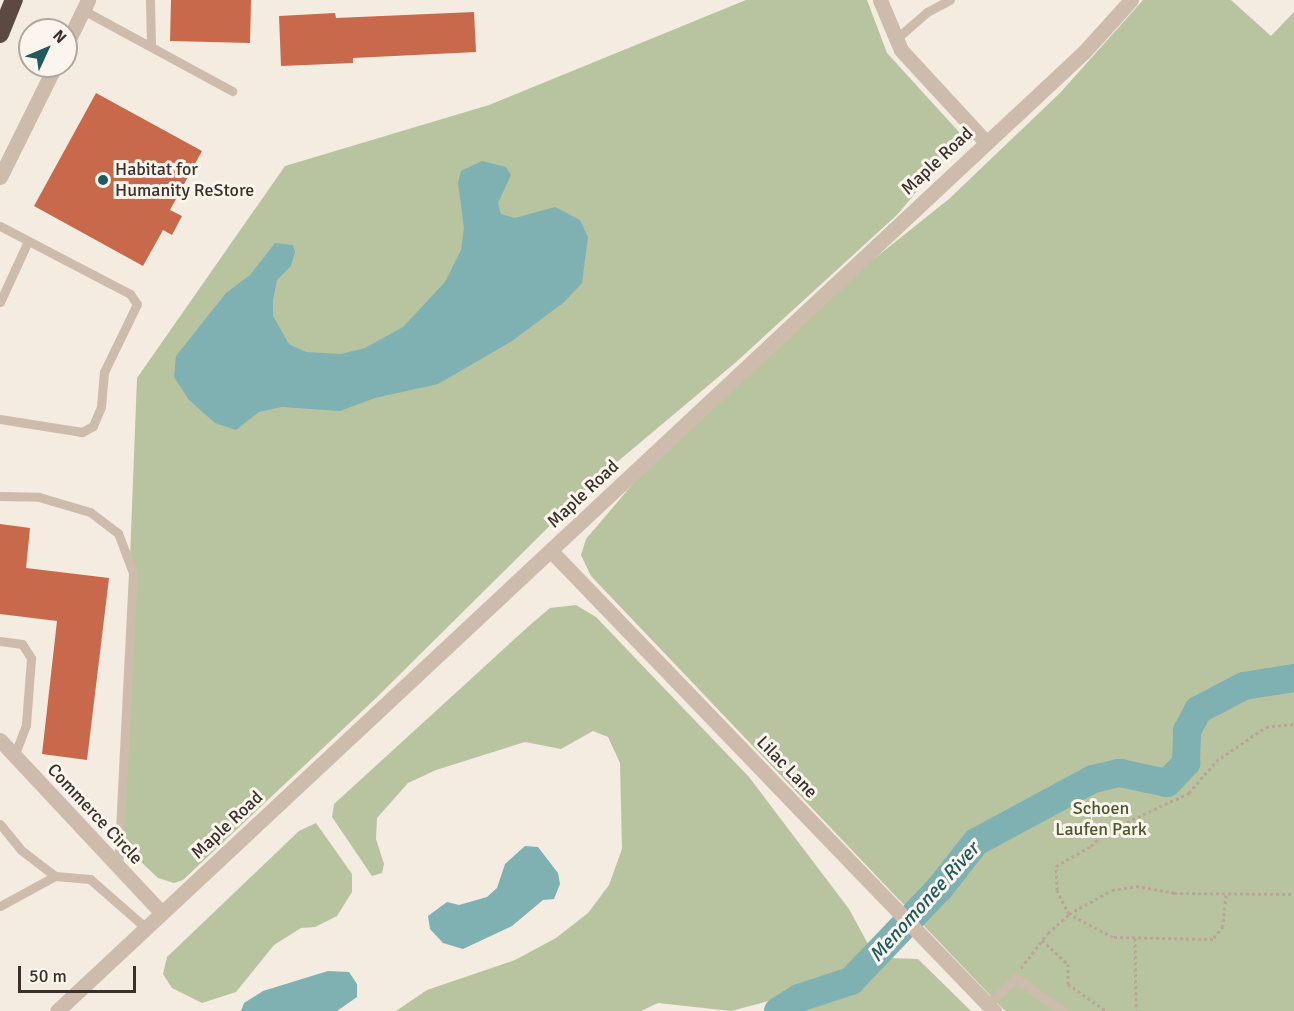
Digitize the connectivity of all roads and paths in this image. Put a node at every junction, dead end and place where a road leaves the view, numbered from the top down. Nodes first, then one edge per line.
1 (14, 0) edge
2 (22, 0) edge
3 (150, 0) edge
4 (880, 0) edge
5 (927, 0) edge
6 (950, 0) edge
7 (1131, 0) edge
8 (86, 5) edge
9 (927, 12) junction
10 (78, 21) edge
11 (1, 31) edge
12 (896, 39) junction
13 (151, 46) junction
14 (49, 78) edge
15 (232, 91) dead end
16 (986, 142) junction
17 (0, 177) edge
18 (0, 226) edge
19 (28, 241) junction
20 (0, 302) edge
21 (0, 419) edge
22 (0, 496) edge
23 (551, 551) junction
24 (0, 641) edge
25 (1294, 724) edge
26 (0, 740) edge
27 (14, 756) junction
28 (0, 824) edge
29 (118, 867) junction
30 (55, 876) junction
31 (1294, 894) edge
32 (1226, 895) junction
33 (0, 906) edge
34 (162, 913) junction
35 (1069, 914) junction
36 (146, 927) junction
37 (1135, 938) junction
38 (1042, 940) junction
39 (1016, 978) junction
40 (991, 1008) edge
41 (57, 1011) edge
42 (1062, 1011) edge
43 (1106, 1011) edge
44 (1136, 1011) edge

1 - 11 highway
2 - 11 highway
3 - 13 lane
4 - 12 street
5 - 9 lane
6 - 9 lane
7 - 16 street, Maple Road
8 - 10 street
8 - 13 lane
9 - 12 lane
12 - 16 street
13 - 15 lane
14 - 17 street
16 - 23 street, Maple Road
18 - 19 lane
19 - 20 lane
19 - 21 lane
22 - 29 lane
23 - 34 street, Maple Road
23 - 40 street, Lilac Lane
24 - 27 lane
25 - 35 path
26 - 27 street, Commerce Circle
27 - 29 street, Commerce Circle
28 - 30 lane
29 - 34 street, Commerce Circle
30 - 33 lane
30 - 36 lane
31 - 32 path
32 - 35 path
32 - 37 path
34 - 36 street, Maple Road
35 - 37 path
35 - 38 path
36 - 41 street, Maple Road
37 - 44 path
38 - 39 path
38 - 43 path
39 - 40 lane
39 - 42 lane

